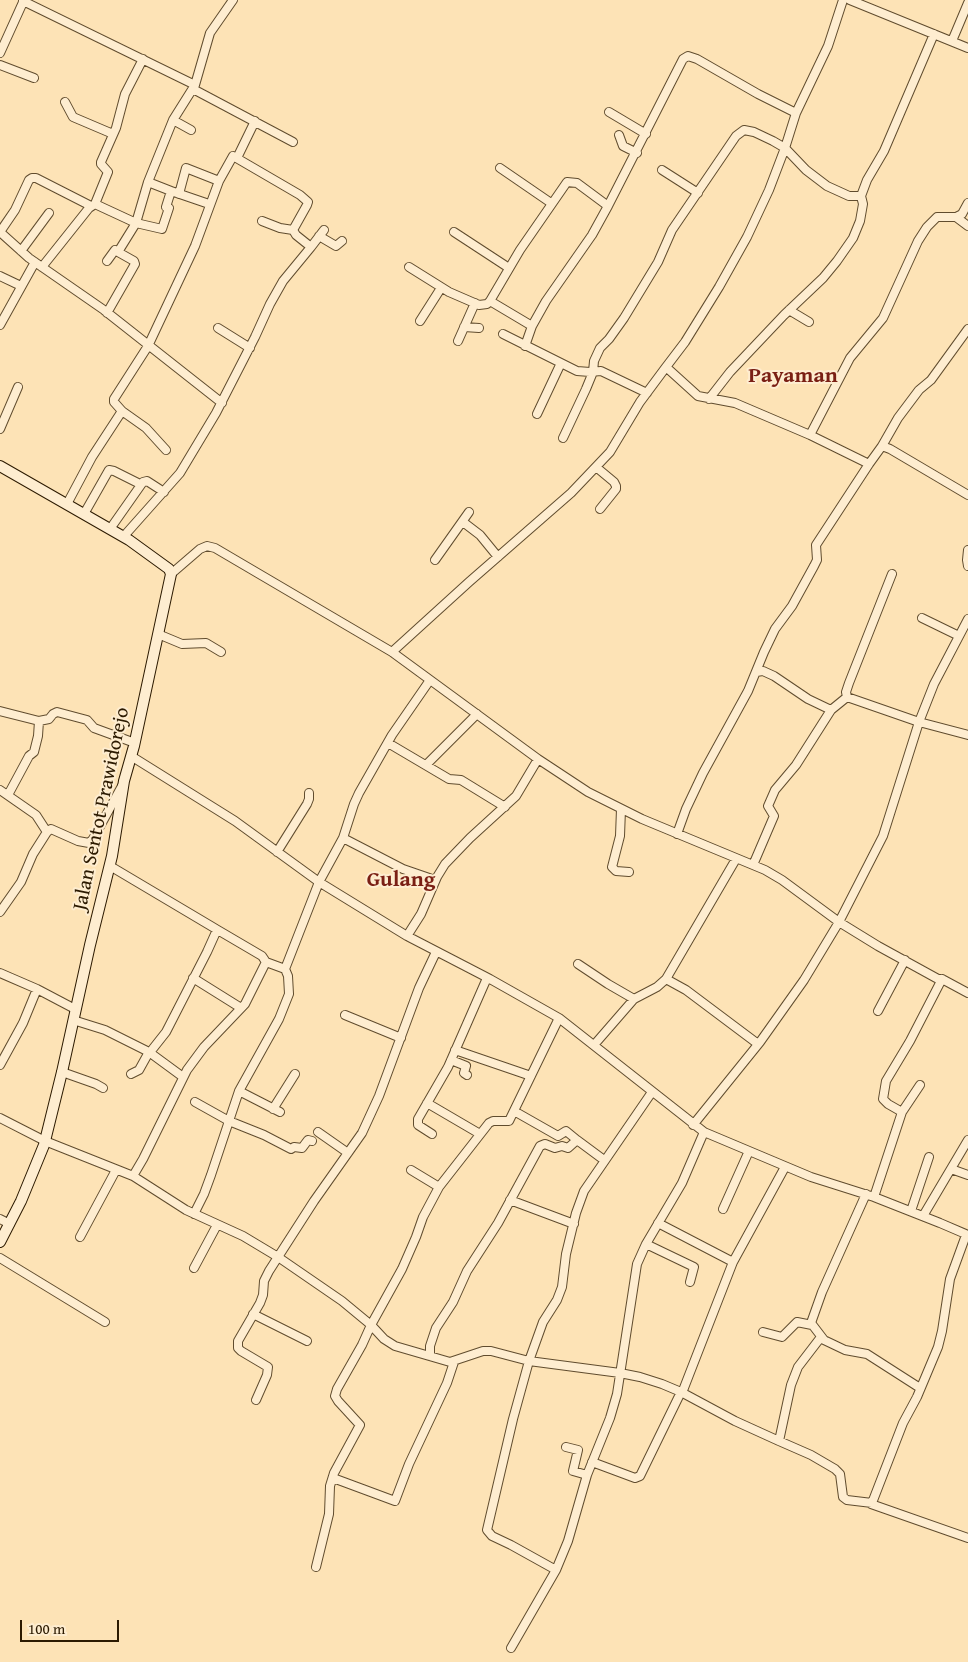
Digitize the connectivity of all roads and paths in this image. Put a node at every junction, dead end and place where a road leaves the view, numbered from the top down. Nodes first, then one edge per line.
1 (23, 0) edge
2 (234, 0) edge
3 (843, 0) edge
4 (850, 0) edge
5 (968, 3) edge
6 (934, 34) junction
7 (952, 41) junction
8 (968, 48) edge
9 (1, 49) edge
10 (143, 59) junction
11 (0, 65) edge
12 (34, 78) dead end
13 (194, 87) junction
14 (65, 102) dead end
15 (609, 112) dead end
16 (796, 113) junction
17 (173, 120) junction
18 (256, 121) junction
19 (191, 130) dead end
20 (113, 134) junction
21 (646, 134) junction
22 (619, 135) dead end
23 (292, 142) dead end
24 (785, 148) junction
25 (637, 153) junction
26 (237, 158) junction
27 (500, 168) dead end
28 (662, 170) dead end
29 (219, 180) junction
30 (148, 182) junction
31 (175, 192) junction
32 (698, 193) junction
33 (861, 196) junction
34 (551, 203) junction
35 (968, 203) edge
36 (209, 204) junction
37 (93, 205) junction
38 (608, 206) junction
39 (49, 213) dead end
40 (956, 217) junction
41 (262, 221) dead end
42 (136, 223) junction
43 (968, 226) edge
44 (292, 230) junction
45 (0, 232) edge
46 (454, 232) dead end
47 (342, 241) dead end
48 (311, 247) junction
49 (21, 252) junction
50 (118, 252) junction
51 (107, 261) dead end
52 (35, 262) junction
53 (409, 267) dead end
54 (42, 268) junction
55 (509, 268) junction
56 (0, 276) edge
57 (21, 286) junction
58 (441, 288) junction
59 (490, 301) junction
60 (475, 303) junction
61 (789, 310) junction
62 (107, 313) junction
63 (420, 321) dead end
64 (809, 322) dead end
65 (0, 325) edge
66 (532, 326) junction
67 (464, 327) junction
68 (218, 328) dead end
69 (479, 328) dead end
70 (968, 329) edge
71 (503, 334) dead end
72 (458, 341) dead end
73 (148, 346) junction
74 (525, 346) junction
75 (250, 348) junction
76 (561, 363) junction
77 (666, 367) junction
78 (593, 372) junction
79 (18, 387) dead end
80 (647, 393) junction
81 (709, 399) junction
82 (222, 403) junction
83 (122, 412) junction
84 (537, 414) dead end
85 (0, 429) edge
86 (810, 435) junction
87 (563, 438) dead end
88 (882, 446) junction
89 (166, 450) dead end
90 (869, 464) junction
91 (0, 466) edge
92 (596, 467) junction
93 (140, 484) junction
94 (164, 492) junction
95 (968, 495) edge
96 (67, 504) junction
97 (600, 509) dead end
98 (469, 512) dead end
99 (84, 514) junction
100 (463, 522) junction
101 (110, 529) junction
102 (124, 536) junction
103 (968, 550) edge
104 (498, 557) junction
105 (435, 560) dead end
106 (968, 566) edge
107 (171, 574) junction
108 (892, 574) dead end
109 (922, 618) dead end
110 (968, 619) edge
111 (158, 634) junction
112 (959, 636) junction
113 (221, 652) dead end
114 (392, 652) junction
115 (756, 672) junction
116 (430, 680) junction
117 (847, 697) junction
118 (831, 710) junction
119 (0, 711) edge
120 (477, 714) junction
121 (39, 720) junction
122 (919, 722) junction
123 (968, 735) edge
124 (134, 743) junction
125 (388, 743) junction
126 (131, 756) junction
127 (538, 759) junction
128 (426, 765) junction
129 (124, 781) junction
130 (0, 790) edge
131 (309, 793) dead end
132 (8, 795) junction
133 (505, 808) junction
134 (621, 808) junction
135 (47, 832) junction
136 (677, 834) junction
137 (343, 838) junction
138 (277, 852) junction
139 (736, 859) junction
140 (753, 865) junction
141 (110, 866) junction
142 (629, 872) dead end
143 (435, 880) junction
144 (319, 882) junction
145 (2, 906) edge
146 (838, 922) junction
147 (216, 929) junction
148 (407, 936) junction
149 (436, 952) junction
150 (905, 960) junction
151 (266, 962) junction
152 (578, 964) dead end
153 (285, 969) junction
154 (0, 973) edge
155 (193, 978) junction
156 (487, 978) junction
157 (666, 979) junction
158 (942, 979) junction
159 (38, 989) junction
160 (968, 993) edge
161 (634, 999) junction
162 (75, 1008) junction
163 (242, 1008) junction
164 (878, 1011) dead end
165 (345, 1015) dead end
166 (559, 1018) junction
167 (73, 1020) junction
168 (401, 1038) junction
169 (758, 1044) junction
170 (594, 1045) junction
171 (454, 1050) junction
172 (149, 1052) junction
173 (451, 1060) junction
174 (0, 1065) edge
175 (62, 1072) junction
176 (131, 1074) dead end
177 (295, 1074) dead end
178 (467, 1075) dead end
179 (184, 1076) junction
180 (531, 1076) junction
181 (920, 1085) dead end
182 (103, 1088) dead end
183 (239, 1092) junction
184 (652, 1092) junction
185 (195, 1102) dead end
186 (427, 1103) junction
187 (514, 1111) junction
188 (902, 1112) junction
189 (0, 1118) edge
190 (229, 1121) junction
191 (693, 1125) junction
192 (318, 1132) dead end
193 (704, 1132) junction
194 (432, 1134) dead end
195 (480, 1134) junction
196 (577, 1140) junction
197 (968, 1140) edge
198 (45, 1141) junction
199 (312, 1141) dead end
200 (749, 1151) junction
201 (348, 1153) junction
202 (928, 1157) dead end
203 (604, 1160) junction
204 (786, 1166) junction
205 (951, 1169) junction
206 (116, 1170) junction
207 (410, 1170) dead end
208 (968, 1175) edge
209 (133, 1176) junction
210 (439, 1187) junction
211 (870, 1196) junction
212 (510, 1200) junction
213 (723, 1209) dead end
214 (911, 1211) junction
215 (194, 1214) junction
216 (923, 1216) junction
217 (0, 1219) edge
218 (658, 1223) junction
219 (10, 1224) junction
220 (574, 1224) junction
221 (217, 1225) junction
222 (967, 1235) edge
223 (80, 1237) dead end
224 (0, 1242) edge
225 (646, 1244) junction
226 (278, 1257) junction
227 (0, 1258) edge
228 (734, 1262) junction
229 (194, 1268) dead end
230 (690, 1282) dead end
231 (253, 1314) junction
232 (105, 1322) dead end
233 (371, 1325) junction
234 (812, 1325) junction
235 (763, 1332) dead end
236 (821, 1337) junction
237 (307, 1341) dead end
238 (430, 1356) junction
239 (529, 1361) junction
240 (454, 1362) junction
241 (620, 1373) junction
242 (920, 1388) junction
243 (682, 1392) junction
244 (256, 1400) dead end
245 (780, 1441) junction
246 (566, 1447) dead end
247 (592, 1462) junction
248 (587, 1475) junction
249 (333, 1478) junction
250 (871, 1504) junction
251 (968, 1538) edge
252 (316, 1567) dead end
253 (556, 1570) junction
254 (511, 1648) dead end

1 - 9 street
1 - 10 street
2 - 13 street
3 - 16 street
4 - 6 street
5 - 7 street
6 - 7 street
6 - 33 street
7 - 8 street
10 - 13 street
10 - 20 street
11 - 12 street
13 - 17 street
13 - 18 street
14 - 20 street
15 - 21 street
16 - 21 street
16 - 24 street
17 - 19 street
17 - 30 street
18 - 23 street
18 - 26 street
20 - 37 street
21 - 25 street
22 - 25 street
24 - 32 street
24 - 33 street
24 - 77 street
25 - 38 street
26 - 29 street
26 - 44 street
27 - 34 street
28 - 32 street
29 - 31 street
29 - 36 street
30 - 31 street
30 - 42 street
31 - 36 street
31 - 42 street
32 - 78 street
33 - 61 street
34 - 38 street
34 - 55 street
35 - 40 street
36 - 73 street
37 - 42 street
37 - 45 street
37 - 54 street
38 - 66 street
39 - 49 street
40 - 43 street
40 - 86 street
41 - 44 street
42 - 50 street
44 - 48 street
45 - 49 street
46 - 55 street
47 - 48 street
48 - 75 street
49 - 52 street
50 - 51 street
50 - 62 street
52 - 54 street
52 - 57 street
53 - 58 street
54 - 62 street
55 - 59 street
56 - 57 street
57 - 65 street
58 - 60 street
58 - 63 street
59 - 60 street
59 - 66 street
60 - 67 street
61 - 64 street
61 - 81 street
62 - 73 street
66 - 74 street
67 - 69 street
67 - 72 street
68 - 75 street
70 - 88 street
71 - 74 street
73 - 82 street
73 - 83 street
74 - 76 street
75 - 82 street
76 - 78 street
76 - 84 street
77 - 80 street
77 - 81 street
78 - 80 street
78 - 87 street
79 - 85 street
80 - 92 street
81 - 86 street
82 - 94 street
83 - 89 street
83 - 96 street
86 - 90 street
88 - 90 street
88 - 95 street
90 - 115 street
91 - 96 main road
92 - 97 street
92 - 104 street
93 - 94 street
93 - 99 street
93 - 101 street
94 - 102 street
96 - 99 main road
98 - 100 street
99 - 101 main road
100 - 104 street
100 - 105 street
101 - 102 main road
102 - 107 main road
103 - 106 street
104 - 114 street
107 - 111 main road, Jalan Sentot Prawidorejo
107 - 114 street
108 - 117 street
109 - 112 street
110 - 112 street
111 - 113 street
111 - 124 main road, Jalan Sentot Prawidorejo
112 - 122 street
114 - 116 street
115 - 118 street
115 - 136 street
116 - 120 street
116 - 125 street
117 - 118 street
117 - 122 street
118 - 140 street
119 - 121 street
120 - 127 street
120 - 128 street
121 - 124 street
121 - 132 street
122 - 123 street
122 - 146 street
124 - 126 main road, Jalan Sentot Prawidorejo
125 - 128 street
125 - 137 street
126 - 129 main road, Jalan Sentot Prawidorejo
126 - 138 street
127 - 133 street
127 - 134 street
128 - 133 street
129 - 135 street
129 - 141 main road, Jalan Sentot Prawidorejo
130 - 132 street
131 - 138 street
132 - 135 street
133 - 143 street
134 - 136 street
134 - 142 street
135 - 145 street
136 - 139 street
137 - 143 street
137 - 144 street
138 - 144 street
139 - 140 street
139 - 157 street
140 - 146 street
141 - 147 street
141 - 162 main road, Jalan Sentot Prawidorejo
143 - 148 street
144 - 148 street
144 - 153 street
146 - 150 street
146 - 169 street
147 - 151 street
147 - 155 street
148 - 149 street
149 - 156 street
149 - 168 street
150 - 158 street
150 - 164 street
151 - 153 street
151 - 163 street
152 - 161 street
153 - 183 street
154 - 159 street
155 - 163 street
155 - 172 street
156 - 166 street
156 - 171 street
157 - 161 street
157 - 169 street
158 - 160 street
158 - 188 street
159 - 162 street
159 - 174 street
161 - 170 street
162 - 167 main road, Jalan Sentot Prawidorejo
163 - 179 street
165 - 168 street
166 - 170 street
166 - 180 street
167 - 172 street
167 - 175 main road, Jalan Sentot Prawidorejo
168 - 201 street
169 - 191 street
170 - 184 street
171 - 173 street
171 - 180 street
172 - 176 street
172 - 179 street
173 - 178 street
173 - 186 street
175 - 182 street
175 - 198 main road, Jalan Sentot Prawidorejo
177 - 183 street
179 - 209 street
180 - 187 street
181 - 188 street
183 - 190 street
184 - 191 street
184 - 203 street
185 - 190 street
186 - 194 street
186 - 195 street
187 - 195 street
187 - 196 street
188 - 211 street
189 - 198 street
190 - 199 street
190 - 215 street
191 - 193 street
192 - 201 street
193 - 200 street
193 - 218 street
195 - 210 street
196 - 203 street
196 - 212 street
197 - 205 street
198 - 206 street
198 - 219 main road, Jalan Sentot Prawidorejo
200 - 204 street
200 - 213 street
201 - 226 street
202 - 214 street
203 - 220 street
204 - 211 street
204 - 228 street
205 - 208 street
205 - 216 street
206 - 209 street
206 - 223 street
207 - 210 street
209 - 215 street
210 - 233 street
211 - 214 street
211 - 234 street
212 - 220 street
212 - 238 street
214 - 216 street
215 - 221 street
216 - 222 street
217 - 219 street
218 - 225 street
218 - 228 street
219 - 224 main road, Jalan Sentot Prawidorejo
220 - 239 street
221 - 226 street
221 - 229 street
222 - 242 street
225 - 230 street
225 - 241 street
226 - 231 street
226 - 233 street
227 - 232 street
228 - 243 street
231 - 237 street
231 - 244 street
233 - 238 street
233 - 249 street
234 - 235 street
234 - 236 street
236 - 242 street
236 - 245 street
238 - 240 street
239 - 240 street
239 - 241 street
239 - 253 street
240 - 249 street
241 - 243 street
241 - 247 street
242 - 250 street
243 - 245 street
243 - 247 street
245 - 250 street
246 - 248 street
247 - 248 street
248 - 253 street
249 - 252 street
250 - 251 street
253 - 254 street

